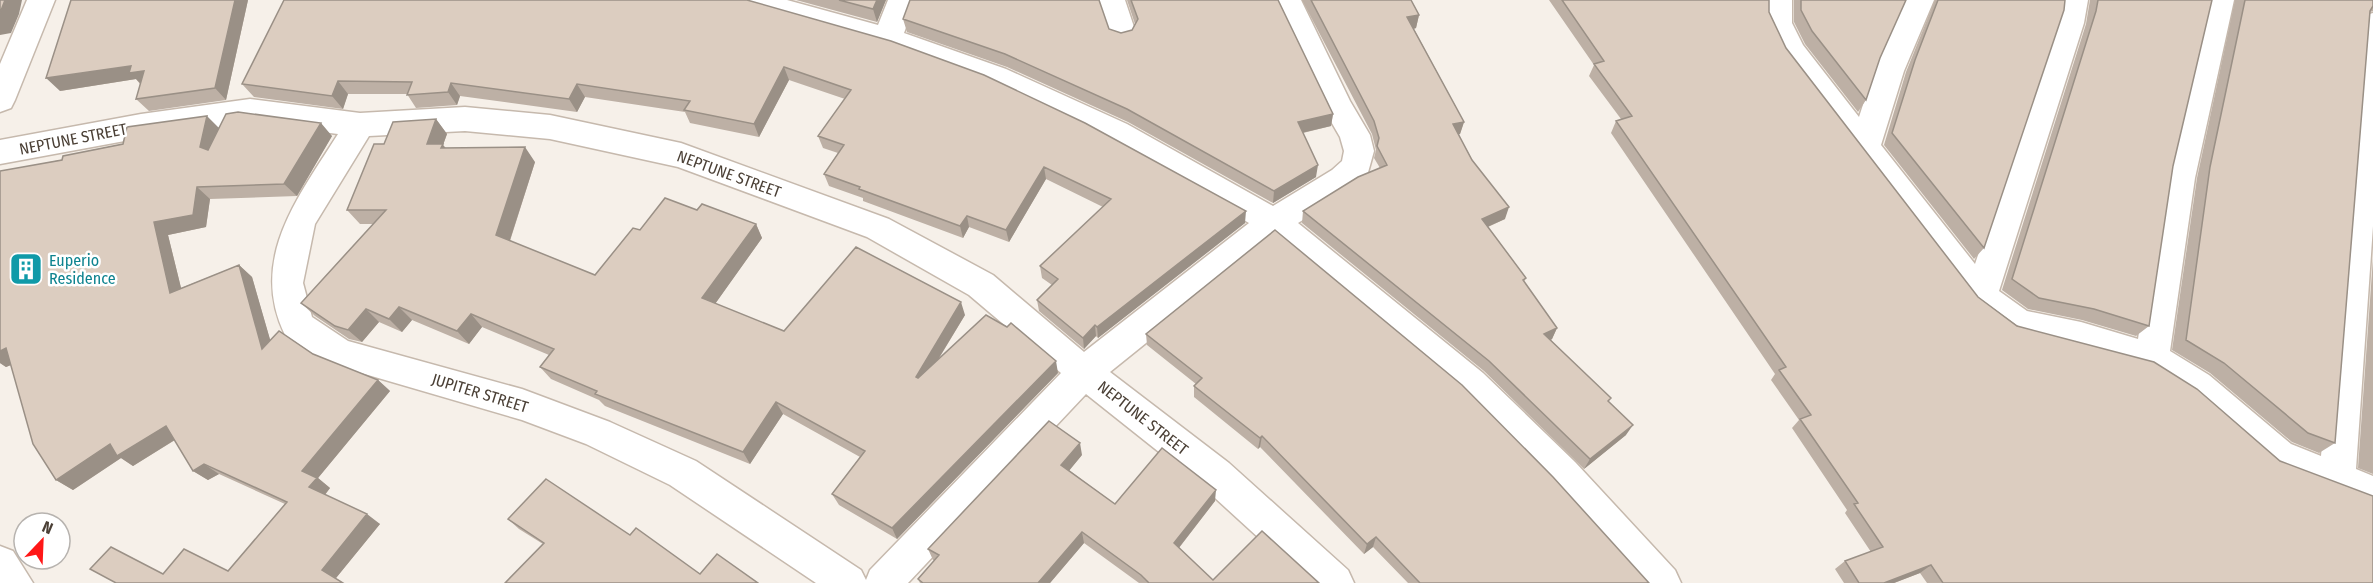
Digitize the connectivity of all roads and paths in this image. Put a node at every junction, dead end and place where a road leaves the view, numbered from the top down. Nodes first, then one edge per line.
1 (41, 0) edge
2 (749, 0) edge
3 (903, 0) edge
4 (1111, 0) edge
5 (1287, 0) edge
6 (1778, 0) edge
7 (1920, 0) edge
8 (2074, 0) edge
9 (2220, 0) edge
10 (2373, 24) edge
11 (1122, 33) edge
12 (887, 38) junction
13 (0, 100) edge
14 (360, 125) junction
15 (1865, 147) junction
16 (0, 152) edge
17 (1274, 222) junction
18 (1981, 296) junction
19 (2152, 358) junction
20 (1084, 372) junction
21 (2337, 478) junction
22 (2373, 493) edge
23 (0, 564) edge
24 (14, 583) edge
25 (848, 583) edge
26 (883, 583) edge
27 (1335, 583) edge
28 (1662, 583) edge

1 - 13 street
2 - 12 street
3 - 12 street
4 - 11 street
5 - 17 street
6 - 15 street
7 - 15 street
8 - 18 street
9 - 19 street
10 - 21 street
12 - 17 street
14 - 16 street, NEPTUNE STREET
14 - 20 street, NEPTUNE STREET
14 - 25 street, JUPITER STREET
15 - 18 street
17 - 20 street
17 - 28 street
18 - 19 street
19 - 21 street
20 - 26 street
20 - 27 street, NEPTUNE STREET
21 - 22 street
23 - 24 street

